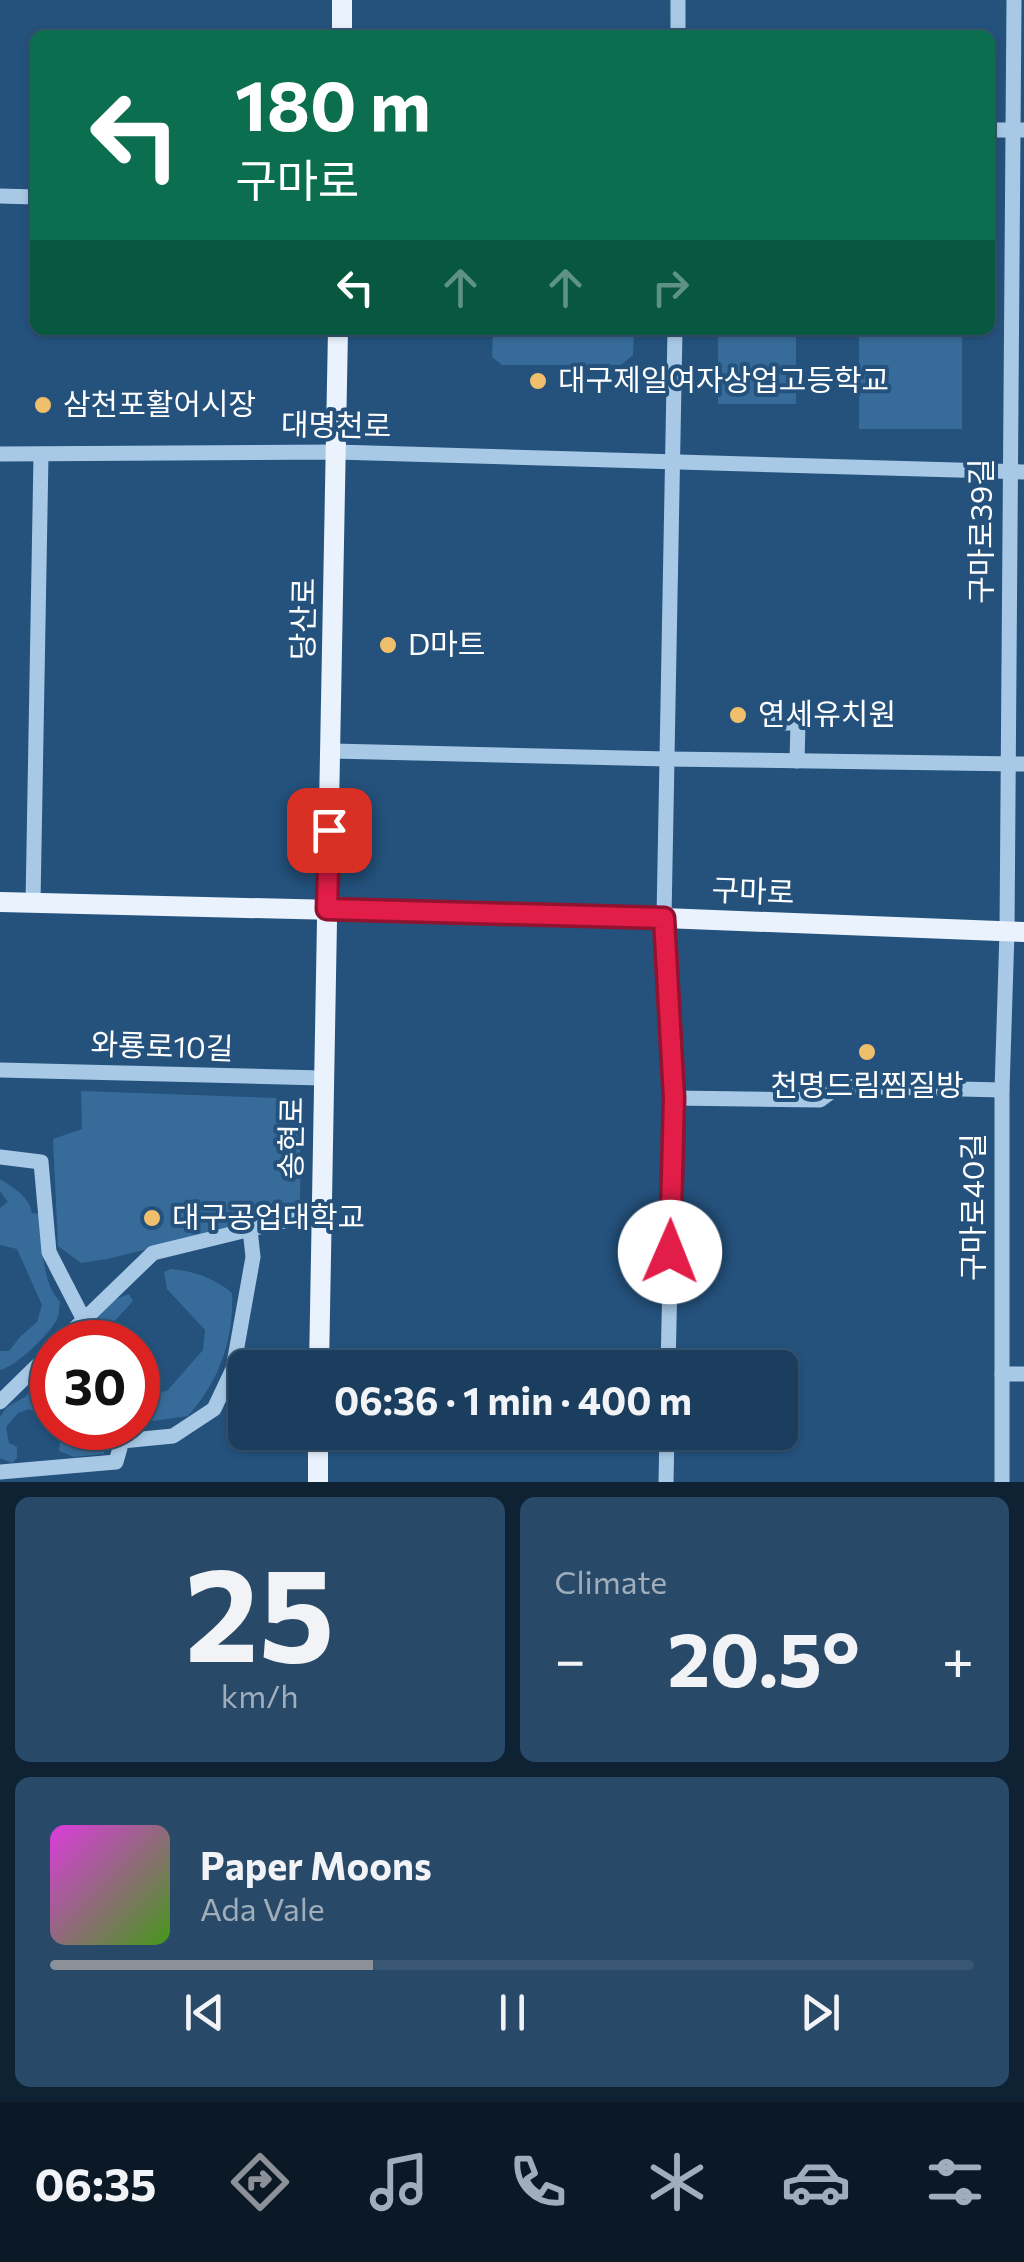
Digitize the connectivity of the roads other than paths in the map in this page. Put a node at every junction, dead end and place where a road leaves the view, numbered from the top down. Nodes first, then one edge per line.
1 (342, 0) edge
2 (678, 0) edge
3 (1014, 0) edge
4 (1019, 25) edge
5 (342, 30) edge
6 (678, 30) edge
7 (1018, 130) edge
8 (0, 196) edge
9 (30, 197) edge
10 (338, 335) edge
11 (675, 335) edge
12 (1017, 348) edge
13 (336, 452) junction
14 (0, 454) edge
15 (41, 455) junction
16 (672, 462) junction
17 (1017, 472) edge
18 (772, 723) dead end
19 (332, 751) junction
20 (666, 759) junction
21 (797, 761) junction
22 (1016, 763) edge
23 (0, 902) edge
24 (33, 902) junction
25 (327, 909) junction
26 (664, 918) junction
27 (1016, 932) edge
28 (0, 1070) edge
29 (322, 1078) junction
30 (1002, 1090) junction
31 (674, 1098) junction
32 (0, 1157) edge
33 (321, 1212) junction
34 (250, 1229) junction
35 (84, 1320) joint
36 (319, 1350) edge
37 (668, 1350) edge
38 (30, 1373) edge
39 (1002, 1374) junction
40 (1024, 1374) edge
41 (0, 1402) edge
42 (160, 1435) edge
43 (118, 1450) edge
44 (318, 1450) edge
45 (667, 1450) edge
46 (0, 1472) edge
47 (318, 1482) edge
48 (666, 1482) edge
49 (1002, 1482) edge

1 - 5 main road
2 - 6 street
3 - 4 street, 구마로39길
4 - 7 street, 구마로39길
7 - 12 street, 구마로39길
8 - 9 street
10 - 13 main road, 당산로
11 - 16 street
12 - 17 street, 구마로39길
13 - 15 street, 대명천로
13 - 16 street, 대명천로
13 - 19 main road, 당산로
14 - 15 street, 대명천로
15 - 24 street
16 - 17 street, 대명천로
16 - 20 street
17 - 22 street, 구마로39길
18 - 21 street
19 - 20 street
19 - 25 main road, 당산로
20 - 21 street
20 - 26 street
21 - 22 street
22 - 27 street, 구마로39길
23 - 24 main road, 구마로
24 - 25 main road, 구마로
25 - 26 main road, 구마로
25 - 29 main road, 송현로
26 - 27 main road, 구마로
26 - 31 street
27 - 30 street, 구마로40길
28 - 29 street, 와룡로10길
29 - 33 main road, 송현로
30 - 31 street
30 - 39 street, 구마로40길
31 - 37 street
32 - 35 street
33 - 34 street
33 - 36 main road, 송현로
34 - 35 street
34 - 42 street
38 - 41 street
39 - 40 street
39 - 49 street, 구마로40길
43 - 46 street
44 - 47 main road
45 - 48 street

